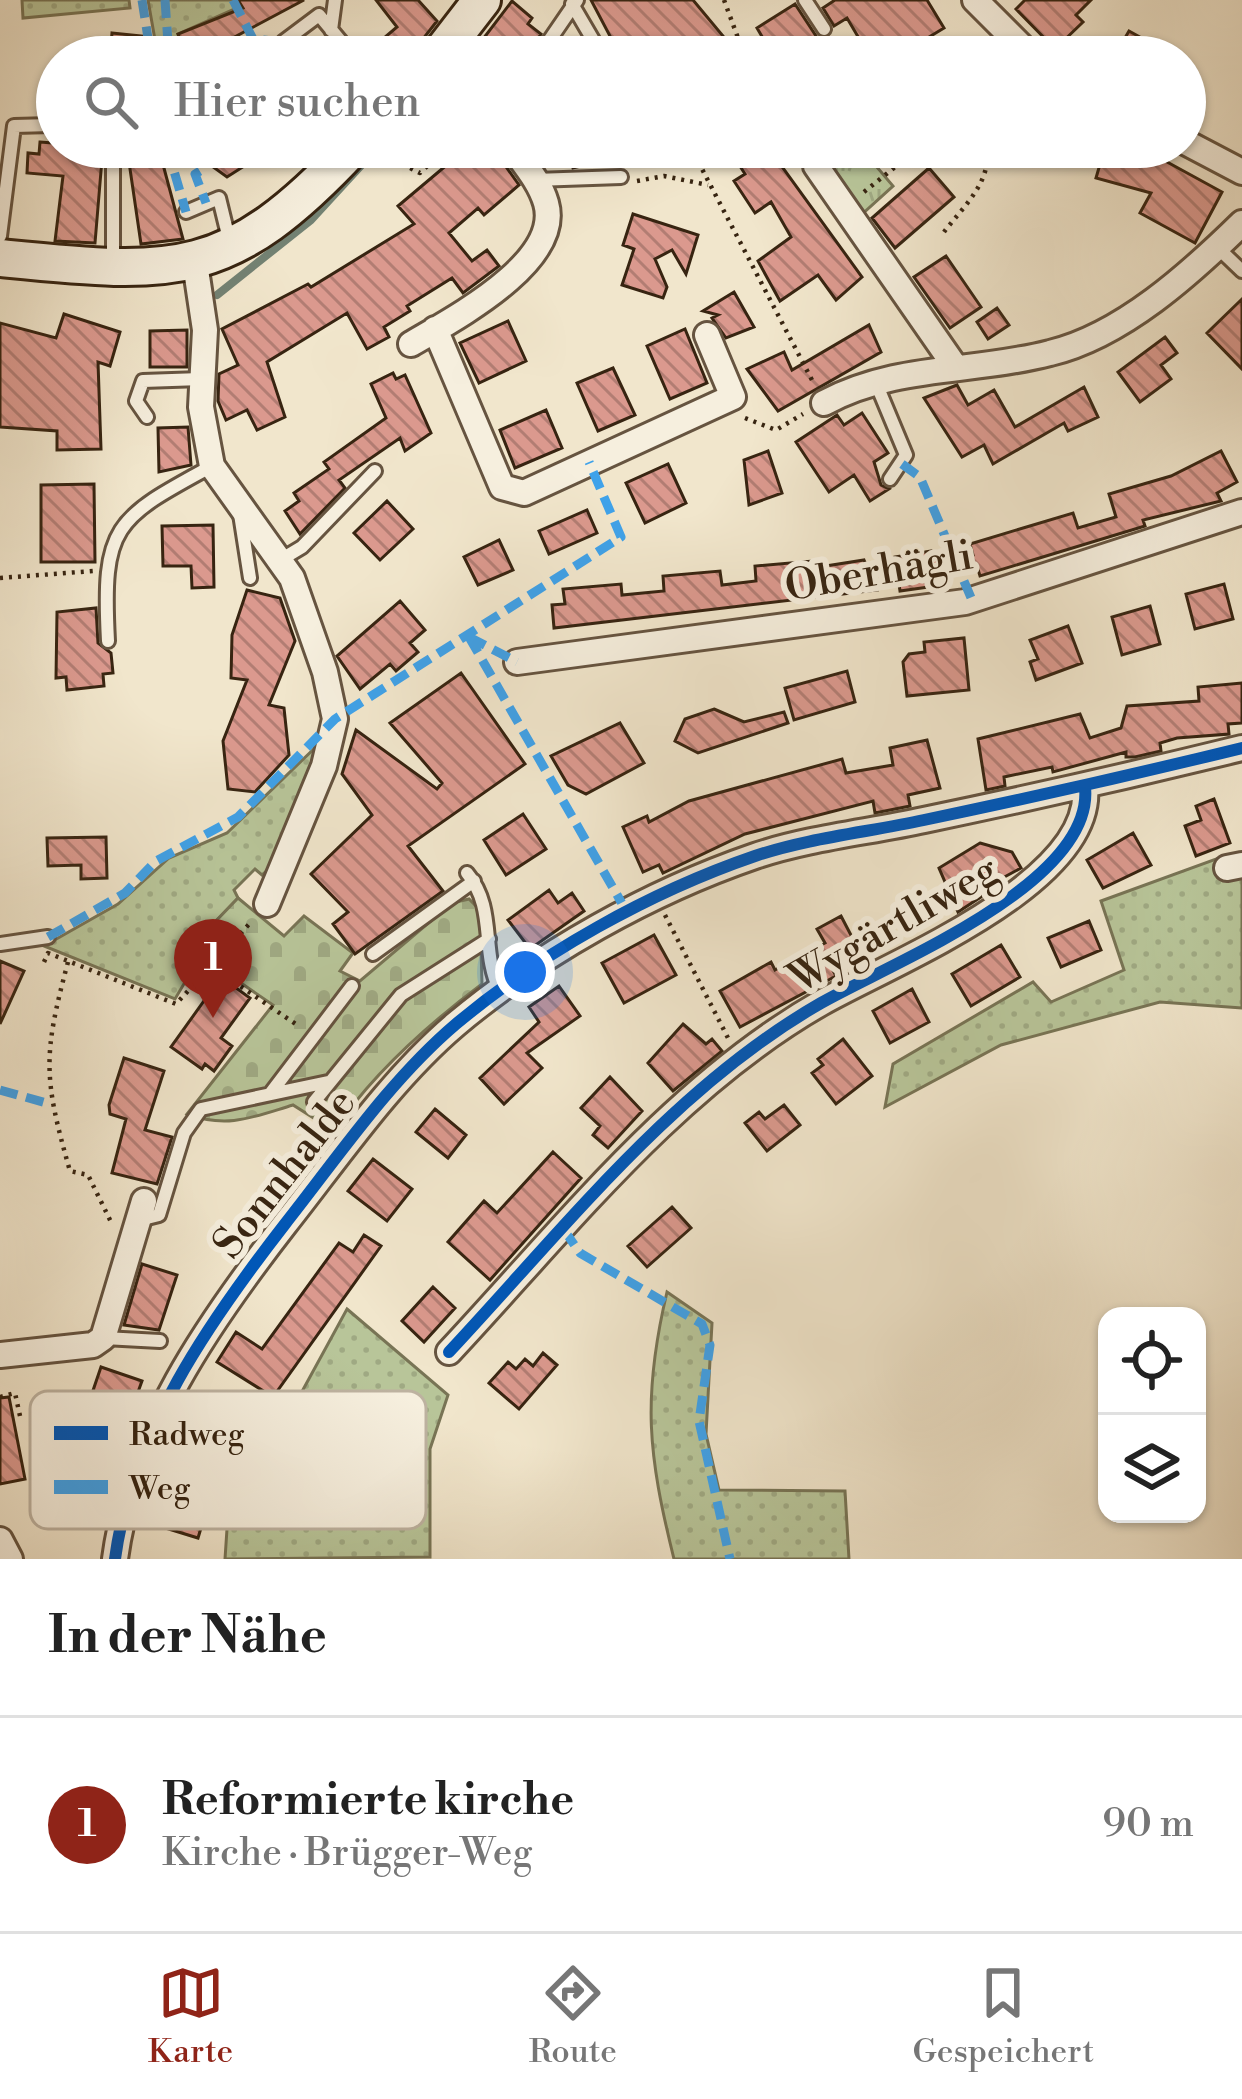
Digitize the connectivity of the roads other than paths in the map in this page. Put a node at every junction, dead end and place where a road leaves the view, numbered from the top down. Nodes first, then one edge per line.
1 (335, 0) edge
2 (482, 0) edge
3 (805, 0) edge
4 (975, 0) edge
5 (574, 2) edge
6 (824, 29) dead end
7 (332, 30) junction
8 (292, 36) edge
9 (337, 36) edge
10 (456, 36) edge
11 (552, 36) edge
12 (592, 36) edge
13 (1009, 36) edge
14 (36, 125) edge
15 (1206, 153) edge
16 (113, 168) edge
17 (349, 168) edge
18 (527, 168) edge
19 (817, 168) edge
20 (1242, 172) edge
21 (621, 177) road end
22 (536, 180) junction
23 (186, 212) dead end
24 (1242, 223) edge
25 (0, 236) edge
26 (232, 247) junction
27 (1217, 248) junction
28 (0, 258) edge
29 (195, 263) junction
30 (113, 269) junction
31 (1242, 271) edge
32 (435, 329) junction
33 (706, 335) dead end
34 (411, 344) dead end
35 (954, 364) junction
36 (201, 379) junction
37 (876, 382) junction
38 (824, 403) road end
39 (147, 417) dead end
40 (212, 466) junction
41 (375, 471) dead end
42 (890, 479) dead end
43 (238, 501) junction
44 (1242, 512) edge
45 (282, 559) junction
46 (250, 578) dead end
47 (108, 640) dead end
48 (518, 662) dead end
49 (1242, 748) edge
50 (1085, 787) junction
51 (267, 904) road end
52 (48, 938) dead end
53 (489, 939) junction
54 (0, 944) edge
55 (373, 955) dead end
56 (352, 986) dead end
57 (500, 992) junction
58 (328, 1082) junction
59 (270, 1094) junction
60 (314, 1102) dead end
61 (139, 1219) joint
62 (103, 1338) junction
63 (160, 1341) dead end
64 (449, 1352) dead end
65 (0, 1355) edge
66 (172, 1391) edge
67 (119, 1529) edge
68 (0, 1540) edge
69 (10, 1559) edge
70 (115, 1559) edge

1 - 7 lane
2 - 10 main road
3 - 6 lane
4 - 13 street
5 - 11 lane
5 - 12 lane
7 - 8 lane
7 - 9 lane
14 - 25 lane
15 - 20 street
16 - 30 lane
17 - 26 main road
18 - 22 street
19 - 35 street
21 - 22 lane
22 - 32 street
23 - 26 lane
24 - 27 street
26 - 29 main road
27 - 31 lane
27 - 35 street
28 - 30 main road
29 - 30 main road
29 - 36 street
32 - 33 street
32 - 34 street
35 - 37 street
36 - 39 lane
36 - 40 street
37 - 38 street
37 - 42 lane
40 - 43 street
40 - 47 lane
41 - 45 lane
43 - 45 street
43 - 46 lane
44 - 48 street, Oberhägli
45 - 51 street
49 - 50 street, Sonnhalde
50 - 57 street, Sonnhalde
50 - 64 street, Wygärtliweg
52 - 54 lane
53 - 55 lane
53 - 57 lane
53 - 58 lane
56 - 59 lane
57 - 66 street, Sonnhalde
58 - 59 lane
58 - 60 lane
59 - 61 lane
61 - 62 street
62 - 63 lane
62 - 65 street
67 - 70 street, Sonnhalde
68 - 69 street

